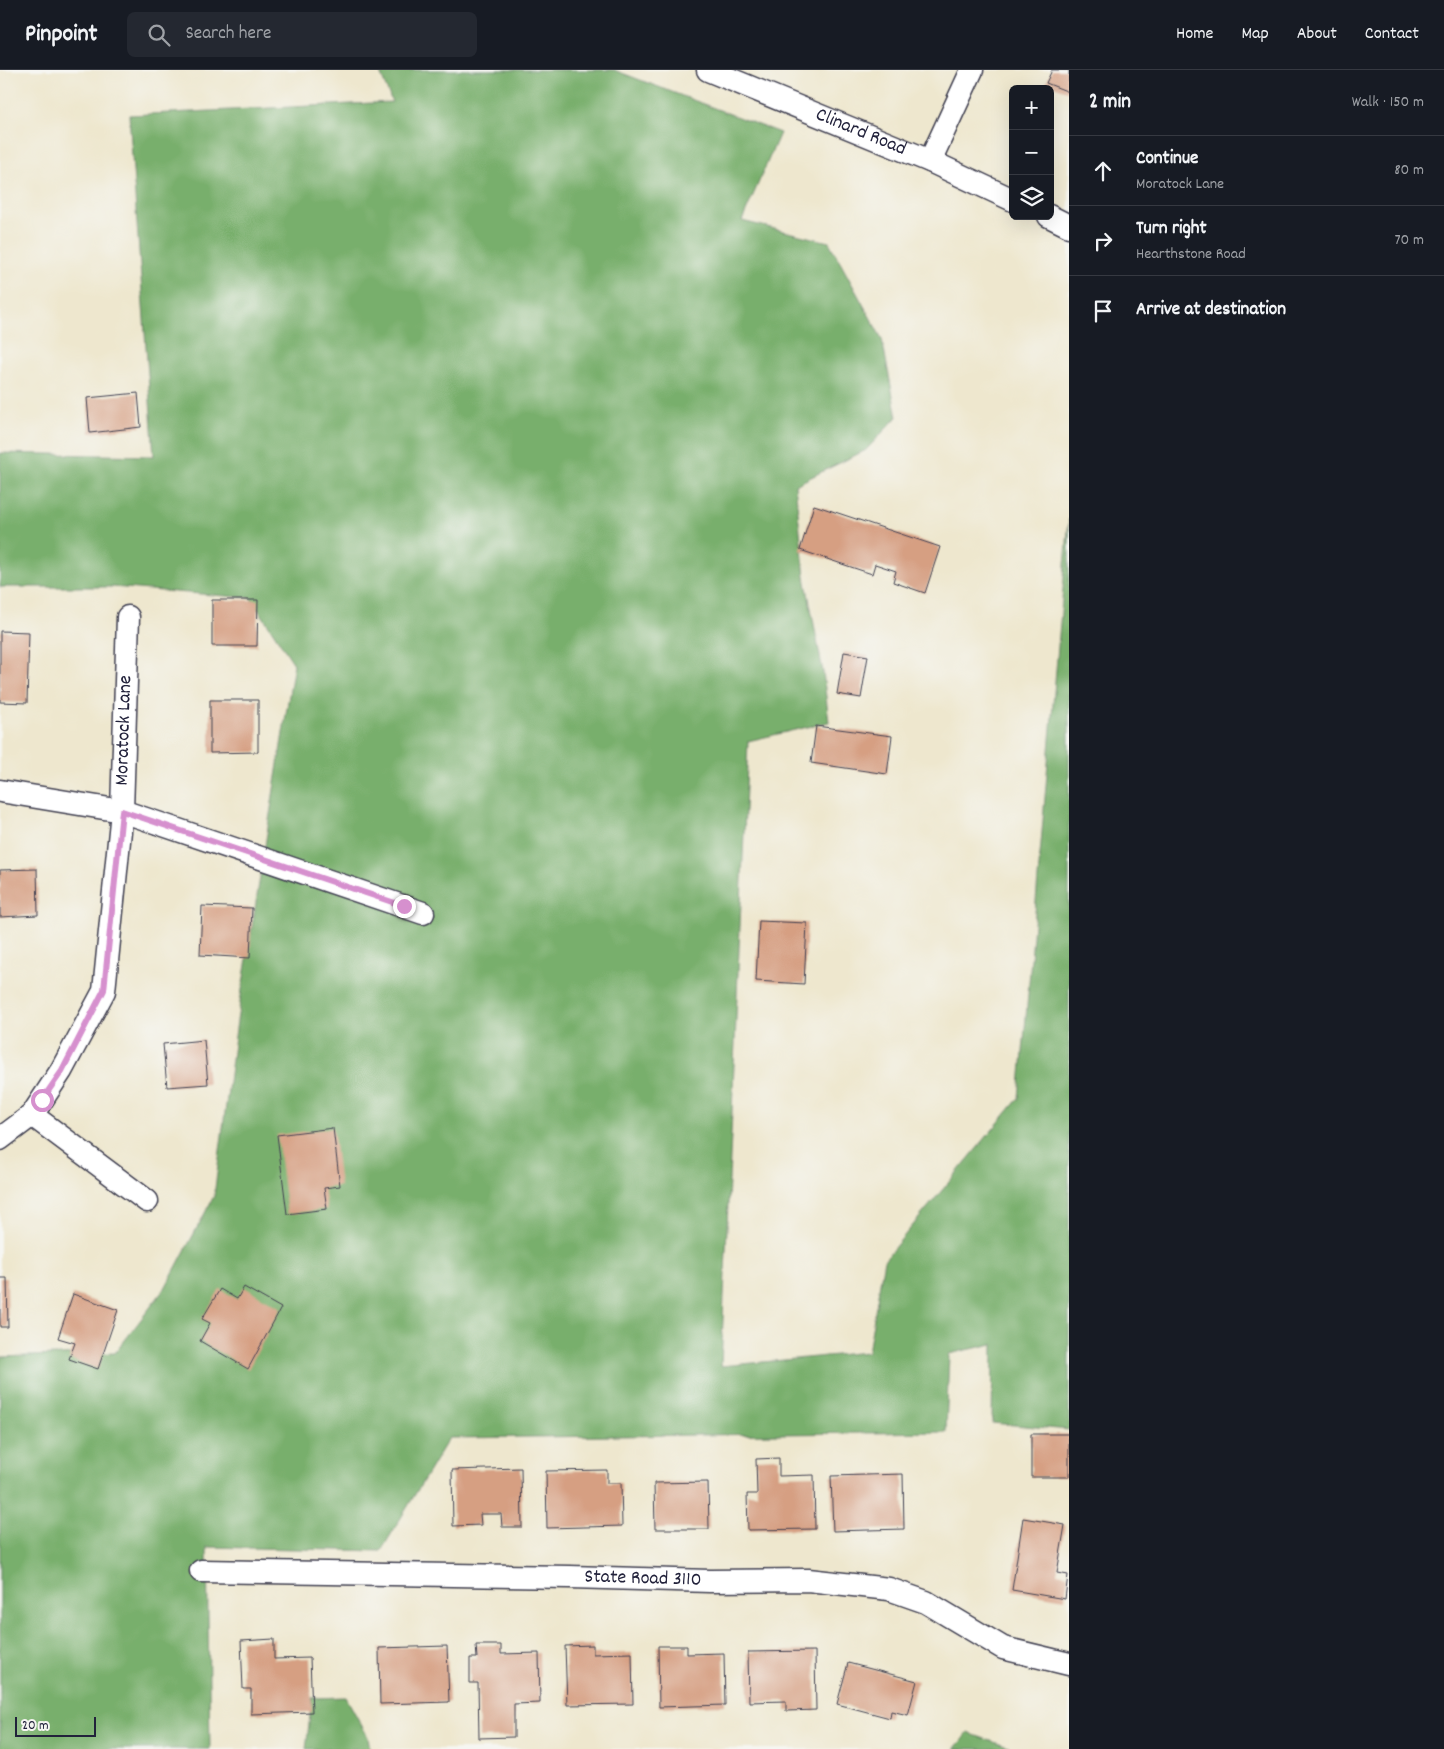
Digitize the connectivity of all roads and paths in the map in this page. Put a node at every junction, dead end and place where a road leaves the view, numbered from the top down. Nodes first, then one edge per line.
1 (708, 70) edge
2 (972, 70) edge
3 (930, 161) junction
4 (1009, 198) edge
5 (1054, 218) edge
6 (1069, 226) edge
7 (128, 617) dead end
8 (0, 791) edge
9 (122, 811) junction
10 (423, 912) dead end
11 (32, 1115) junction
12 (0, 1139) edge
13 (147, 1201) dead end
14 (201, 1571) dead end
15 (1069, 1664) edge

1 - 3 street, Clinard Road
2 - 3 street
3 - 4 street, Clinard Road
5 - 6 street
7 - 9 street, Moratock Lane
8 - 9 street
9 - 10 street
9 - 11 street, Moratock Lane
11 - 12 street, Moratock Lane
11 - 13 street
14 - 15 street, State Road 3110

